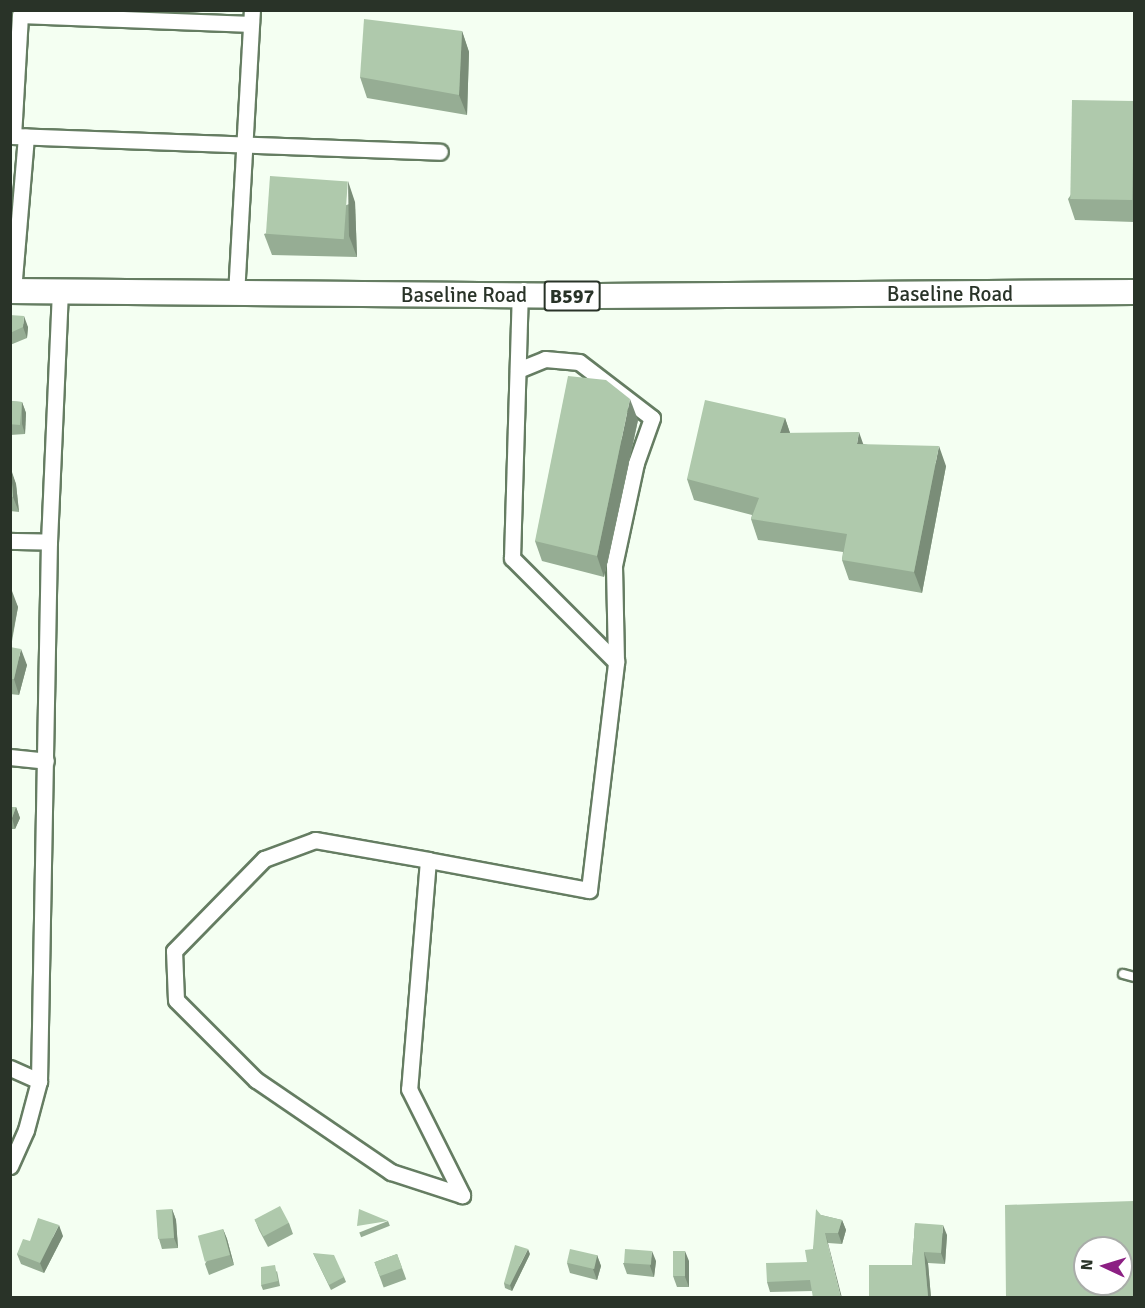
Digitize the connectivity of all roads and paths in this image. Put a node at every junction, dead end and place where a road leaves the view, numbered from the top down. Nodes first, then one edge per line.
1 (251, 17) edge
2 (26, 137) junction
3 (245, 146) junction
4 (440, 152) dead end
5 (12, 291) edge
6 (60, 292) junction
7 (1134, 292) edge
8 (236, 295) junction
9 (520, 295) junction
10 (518, 370) junction
11 (10, 541) edge
12 (49, 542) junction
13 (616, 662) junction
14 (10, 757) edge
15 (46, 761) junction
16 (428, 860) junction
17 (1123, 974) dead end
18 (1134, 977) edge
19 (10, 1068) edge
20 (39, 1081) junction
21 (10, 1166) edge

1 - 2 street
1 - 3 street
2 - 3 street
2 - 5 street
3 - 4 street
3 - 8 street
5 - 6 main road, Baseline Road / B597
6 - 8 main road, Baseline Road / B597
6 - 12 street
7 - 9 main road, Baseline Road / B597
8 - 9 main road, Baseline Road / B597
9 - 10 street
10 - 13 street
10 - 13 street
11 - 12 street
12 - 15 street
13 - 16 street
14 - 15 street
15 - 20 street
16 - 16 street
17 - 18 lane
19 - 20 street
20 - 21 street

